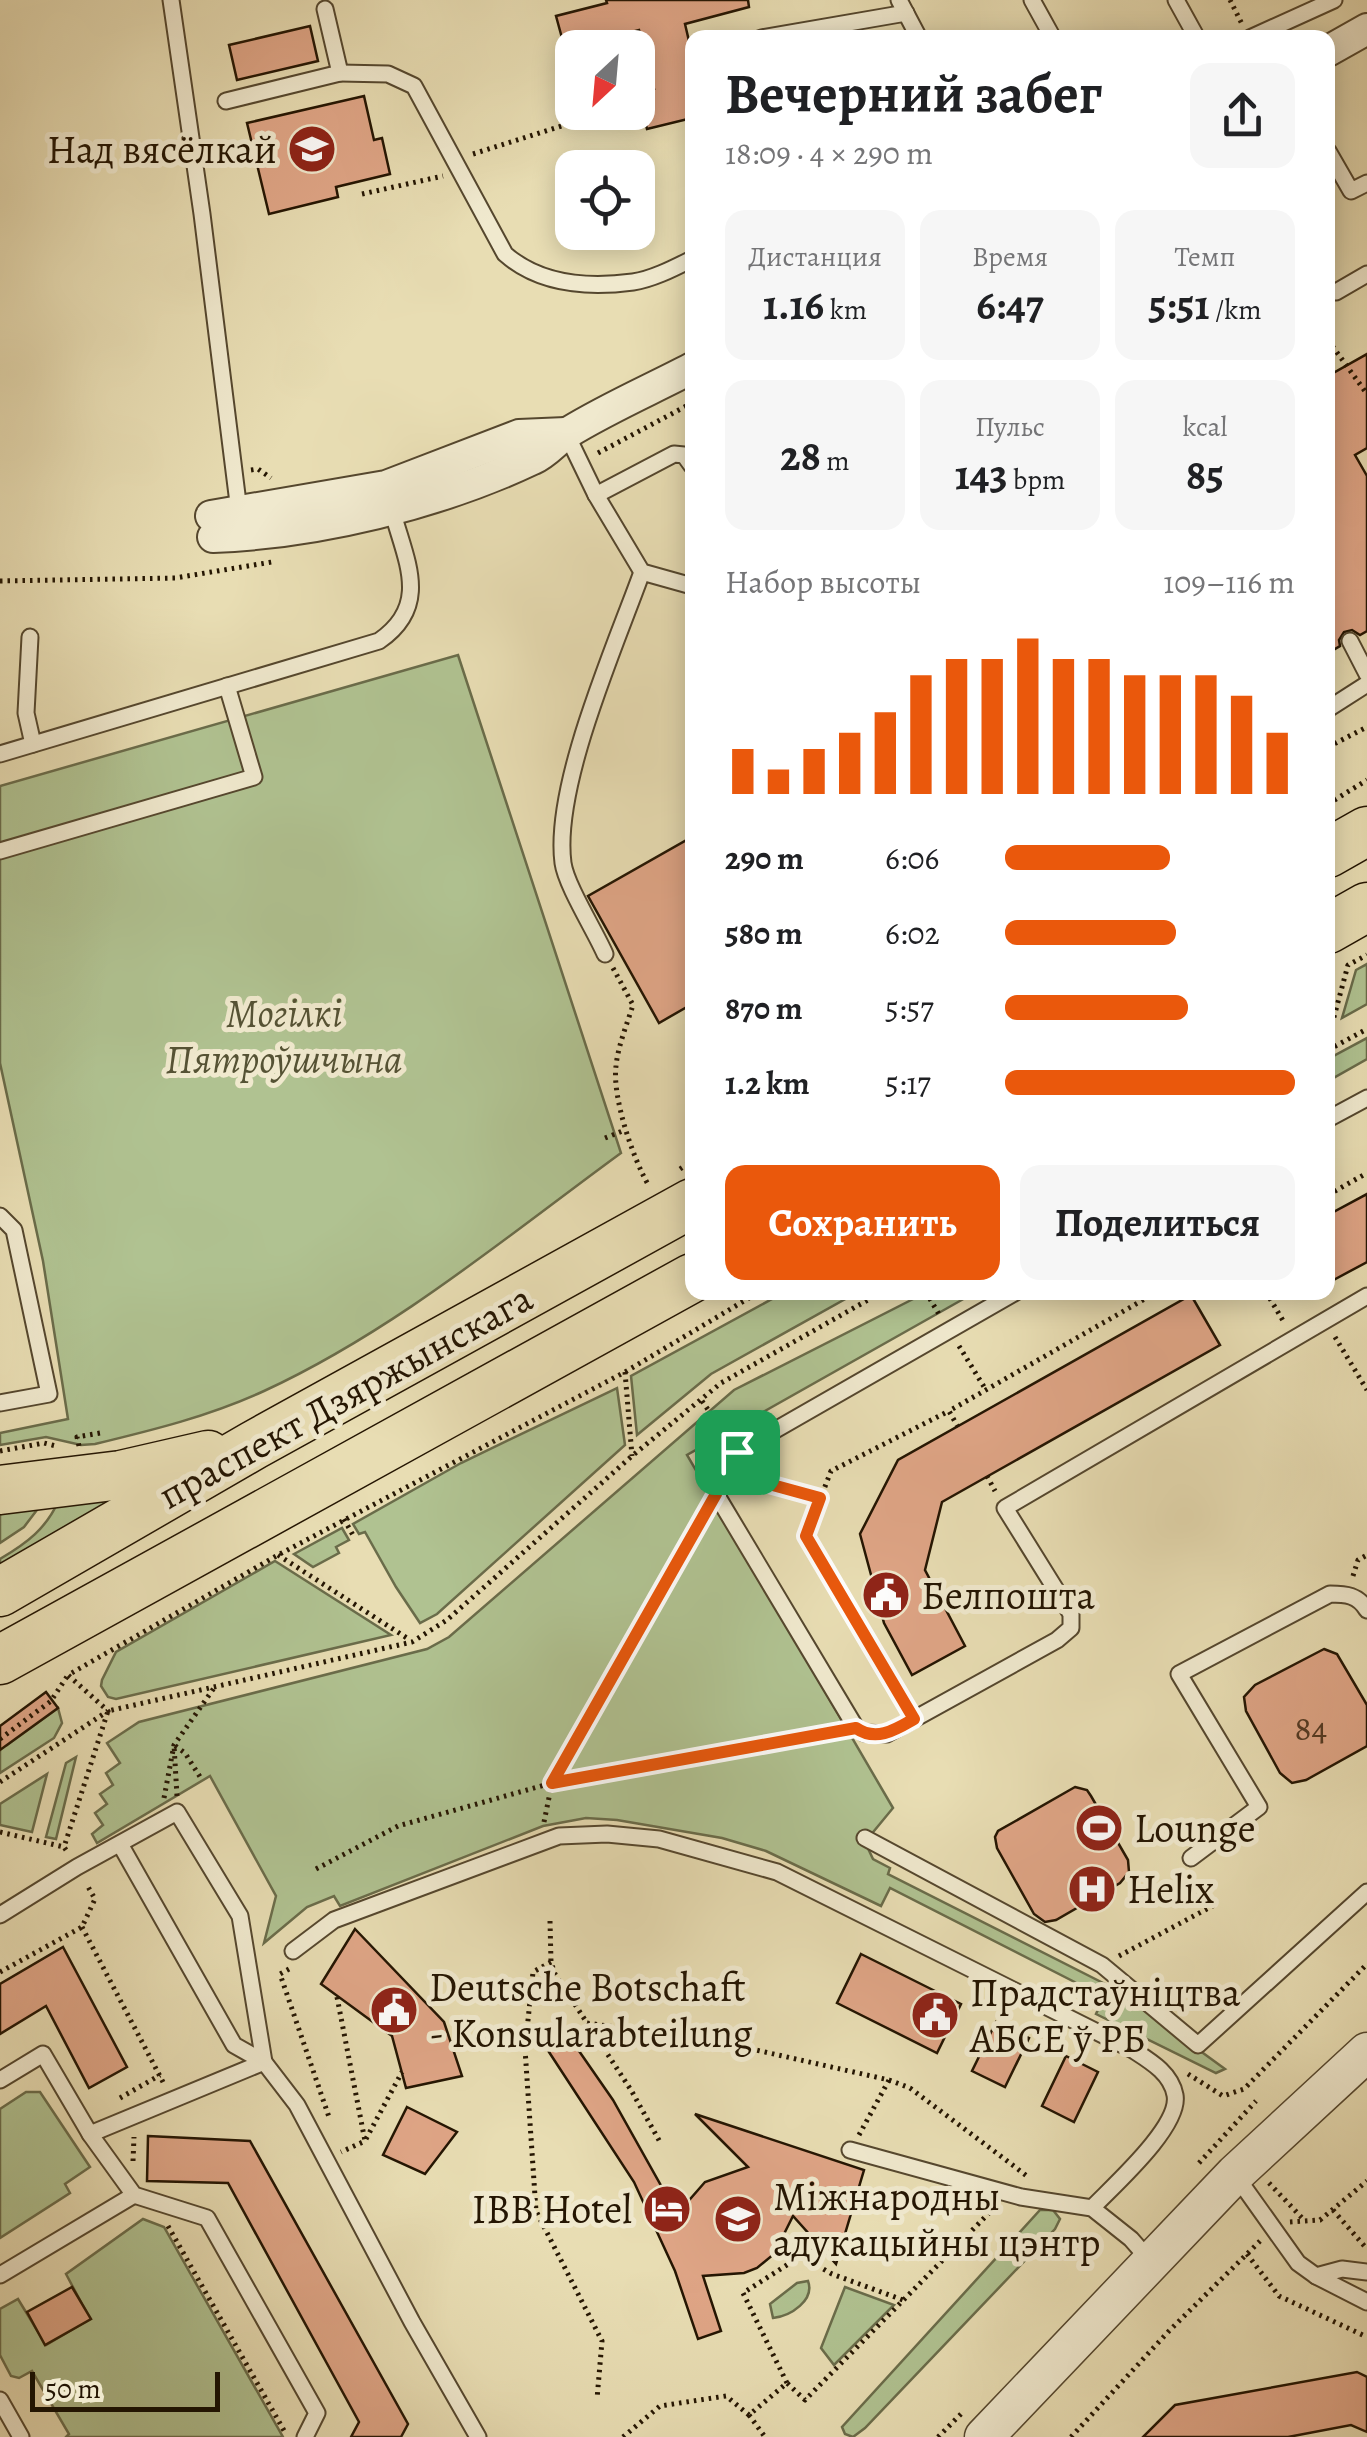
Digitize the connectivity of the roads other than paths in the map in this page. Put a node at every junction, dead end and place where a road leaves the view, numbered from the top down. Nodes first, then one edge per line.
1 (171, 0) edge
2 (1032, 0) edge
3 (1176, 0) edge
4 (1334, 0) edge
5 (902, 7) edge
6 (325, 9) dead end
7 (1367, 29) edge
8 (797, 30) edge
9 (914, 30) edge
10 (1049, 30) edge
11 (1193, 30) edge
12 (1257, 30) edge
13 (1335, 47) edge
14 (340, 73) junction
15 (226, 100) dead end
16 (1335, 163) edge
17 (1367, 182) edge
18 (685, 263) edge
19 (1367, 274) edge
20 (1336, 292) dead end
21 (685, 372) edge
22 (566, 434) junction
23 (685, 456) edge
24 (596, 495) junction
25 (389, 498) junction
26 (225, 525) joint
27 (642, 572) junction
28 (685, 584) edge
29 (30, 637) dead end
30 (1350, 640) dead end
31 (1367, 674) edge
32 (1367, 684) edge
33 (227, 686) junction
34 (1335, 705) edge
35 (32, 744) junction
36 (0, 754) edge
37 (1367, 831) edge
38 (1335, 849) edge
39 (0, 851) edge
40 (1367, 907) edge
41 (1335, 925) edge
42 (606, 954) road end
43 (1367, 1098) edge
44 (1335, 1116) edge
45 (678, 1183) edge
46 (0, 1216) edge
47 (685, 1282) edge
48 (1367, 1296) edge
49 (1002, 1300) edge
50 (0, 1403) edge
51 (254, 1444) junction
52 (0, 1490) edge
53 (0, 1592) edge
54 (1367, 1610) edge
55 (3, 1659) edge
56 (865, 1838) dead end
57 (120, 1844) junction
58 (1191, 1858) dead end
59 (1367, 1892) edge
60 (0, 1914) edge
61 (294, 1959) road end
62 (1367, 2052) edge
63 (264, 2062) junction
64 (0, 2080) edge
65 (90, 2134) junction
66 (850, 2150) road end
67 (1234, 2174) junction
68 (134, 2195) junction
69 (1092, 2208) junction
70 (1152, 2263) junction
71 (1367, 2272) edge
72 (0, 2275) edge
73 (1316, 2276) junction
74 (1367, 2302) edge
75 (1071, 2349) junction
76 (0, 2400) edge
77 (20, 2437) edge
78 (306, 2437) edge
79 (478, 2437) edge
80 (984, 2437) edge
81 (1006, 2437) edge

1 - 26 lane
2 - 10 lane
3 - 11 lane
4 - 12 lane
5 - 8 lane
5 - 9 lane
6 - 14 lane
7 - 13 street
14 - 15 lane
14 - 18 lane
16 - 17 lane
19 - 20 lane
21 - 22 street
22 - 24 lane
22 - 25 street
23 - 24 lane
24 - 27 lane
25 - 26 street
25 - 33 lane
27 - 28 lane
27 - 42 lane
29 - 35 lane
30 - 31 lane
32 - 34 lane
33 - 35 lane
33 - 39 lane
35 - 36 lane
37 - 38 main road
40 - 41 main road
43 - 44 lane
45 - 51 main road, праспект Дзяржынскага
46 - 50 lane
47 - 55 main road, праспект Дзяржынскага
48 - 49 lane
51 - 52 main road
51 - 53 main road, праспект Дзяржынскага
54 - 58 lane
56 - 59 lane
57 - 60 lane
57 - 63 lane
57 - 63 lane
61 - 69 lane
62 - 67 street
63 - 65 lane
63 - 79 lane
64 - 65 lane
65 - 68 lane
66 - 69 lane
67 - 70 street
67 - 73 lane
68 - 72 lane
68 - 78 lane
69 - 70 lane
70 - 75 street
71 - 73 lane
73 - 74 lane
75 - 80 street
75 - 81 street
76 - 77 lane

